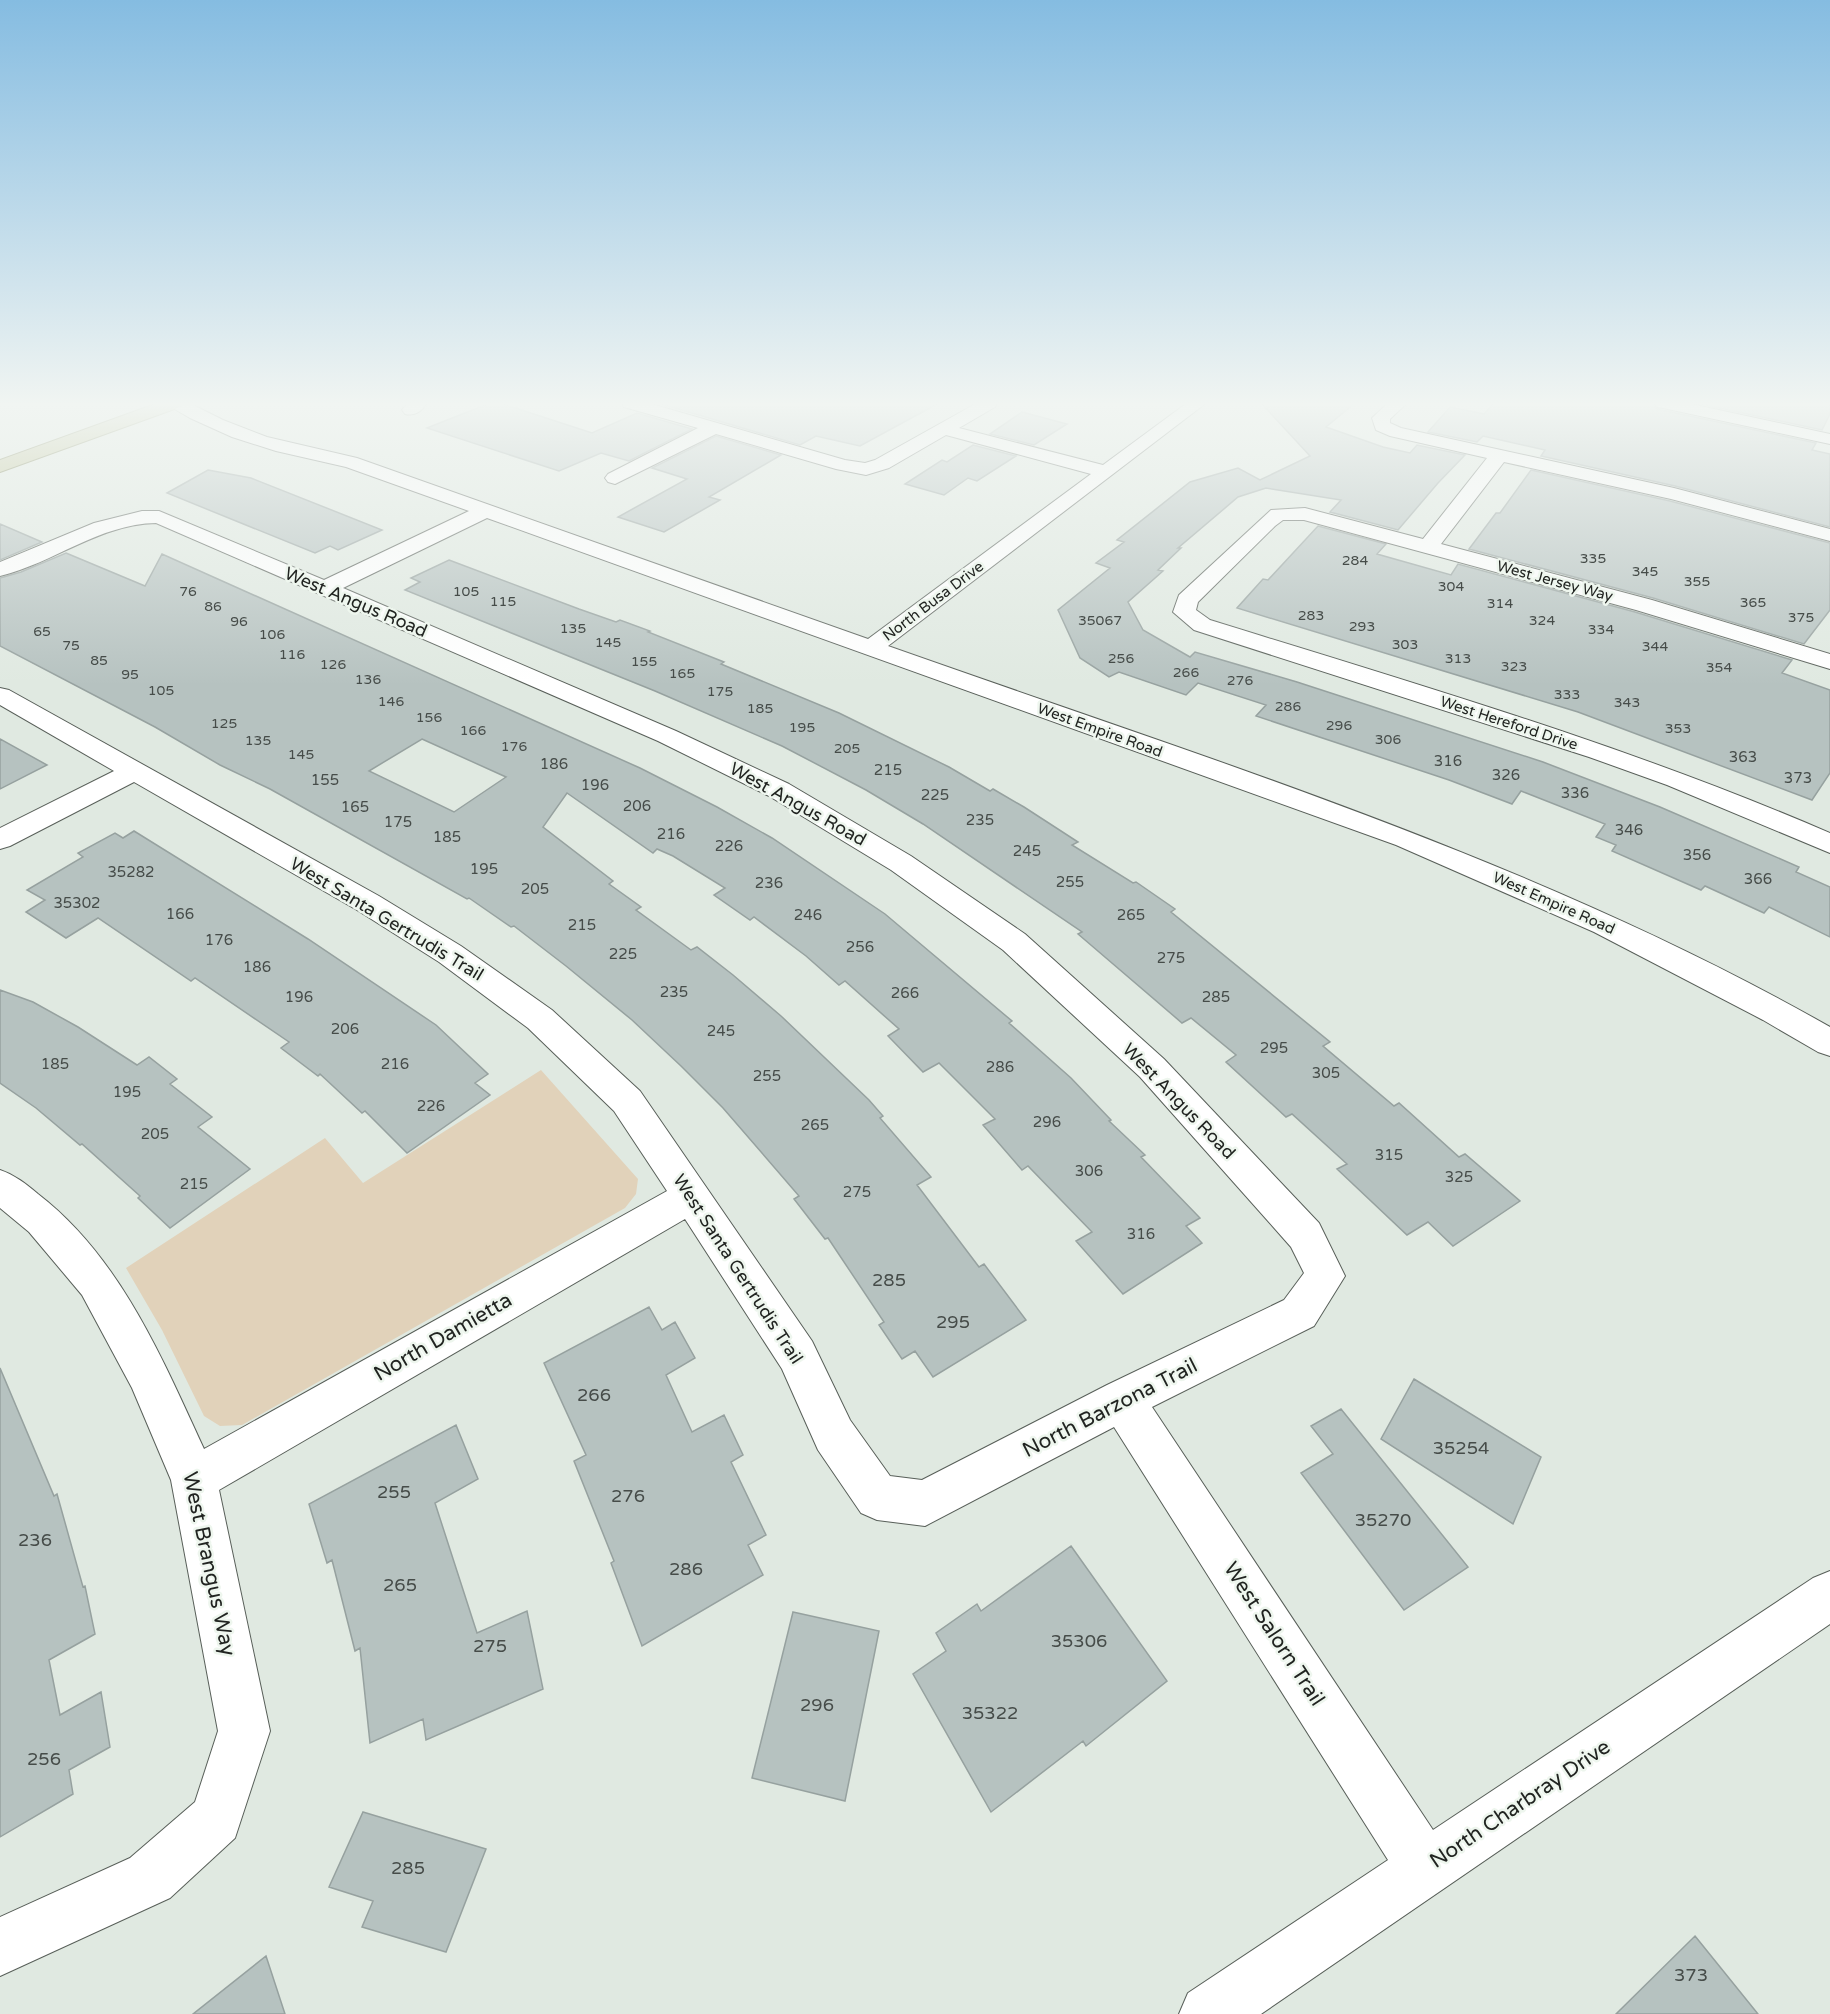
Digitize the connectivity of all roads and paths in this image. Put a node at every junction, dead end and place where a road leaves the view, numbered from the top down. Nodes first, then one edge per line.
1 (446, 497) edge
2 (1072, 497) edge
3 (1467, 497) edge
4 (1685, 497) edge
5 (485, 511) junction
6 (1830, 535) edge
7 (1429, 546) junction
8 (0, 570) edge
9 (324, 588) junction
10 (1184, 612) joint
11 (870, 648) junction
12 (1830, 662) edge
13 (0, 695) edge
14 (132, 772) junction
15 (0, 840) edge
16 (1830, 844) edge
17 (1830, 1043) edge
18 (0, 1186) edge
19 (692, 1196) junction
20 (1325, 1276) joint
21 (1122, 1400) junction
22 (194, 1479) junction
23 (877, 1497) joint
24 (1830, 1594) edge
25 (1425, 1868) junction
26 (0, 1947) edge
27 (1209, 2014) edge

1 - 5 street, West Empire Road
2 - 11 street, North Busa Drive
3 - 7 street
4 - 6 street
5 - 9 street
5 - 11 street, West Empire Road
7 - 10 street, West Jersey Way
7 - 12 street, West Jersey Way
8 - 9 street, West Angus Road
9 - 20 street, West Angus Road
10 - 16 street, West Hereford Drive
11 - 17 street, West Empire Road
13 - 14 street, West Santa Gertrudis Trail
14 - 15 street
14 - 19 street, West Santa Gertrudis Trail
18 - 22 street, West Brangus Way
19 - 22 street, North Damietta
19 - 23 street, West Santa Gertrudis Trail
20 - 21 street, North Barzona Trail
21 - 23 street, North Barzona Trail
21 - 25 street, West Salorn Trail
22 - 26 street, West Brangus Way
24 - 25 street, North Charbray Drive
25 - 27 street, North Charbray Drive

